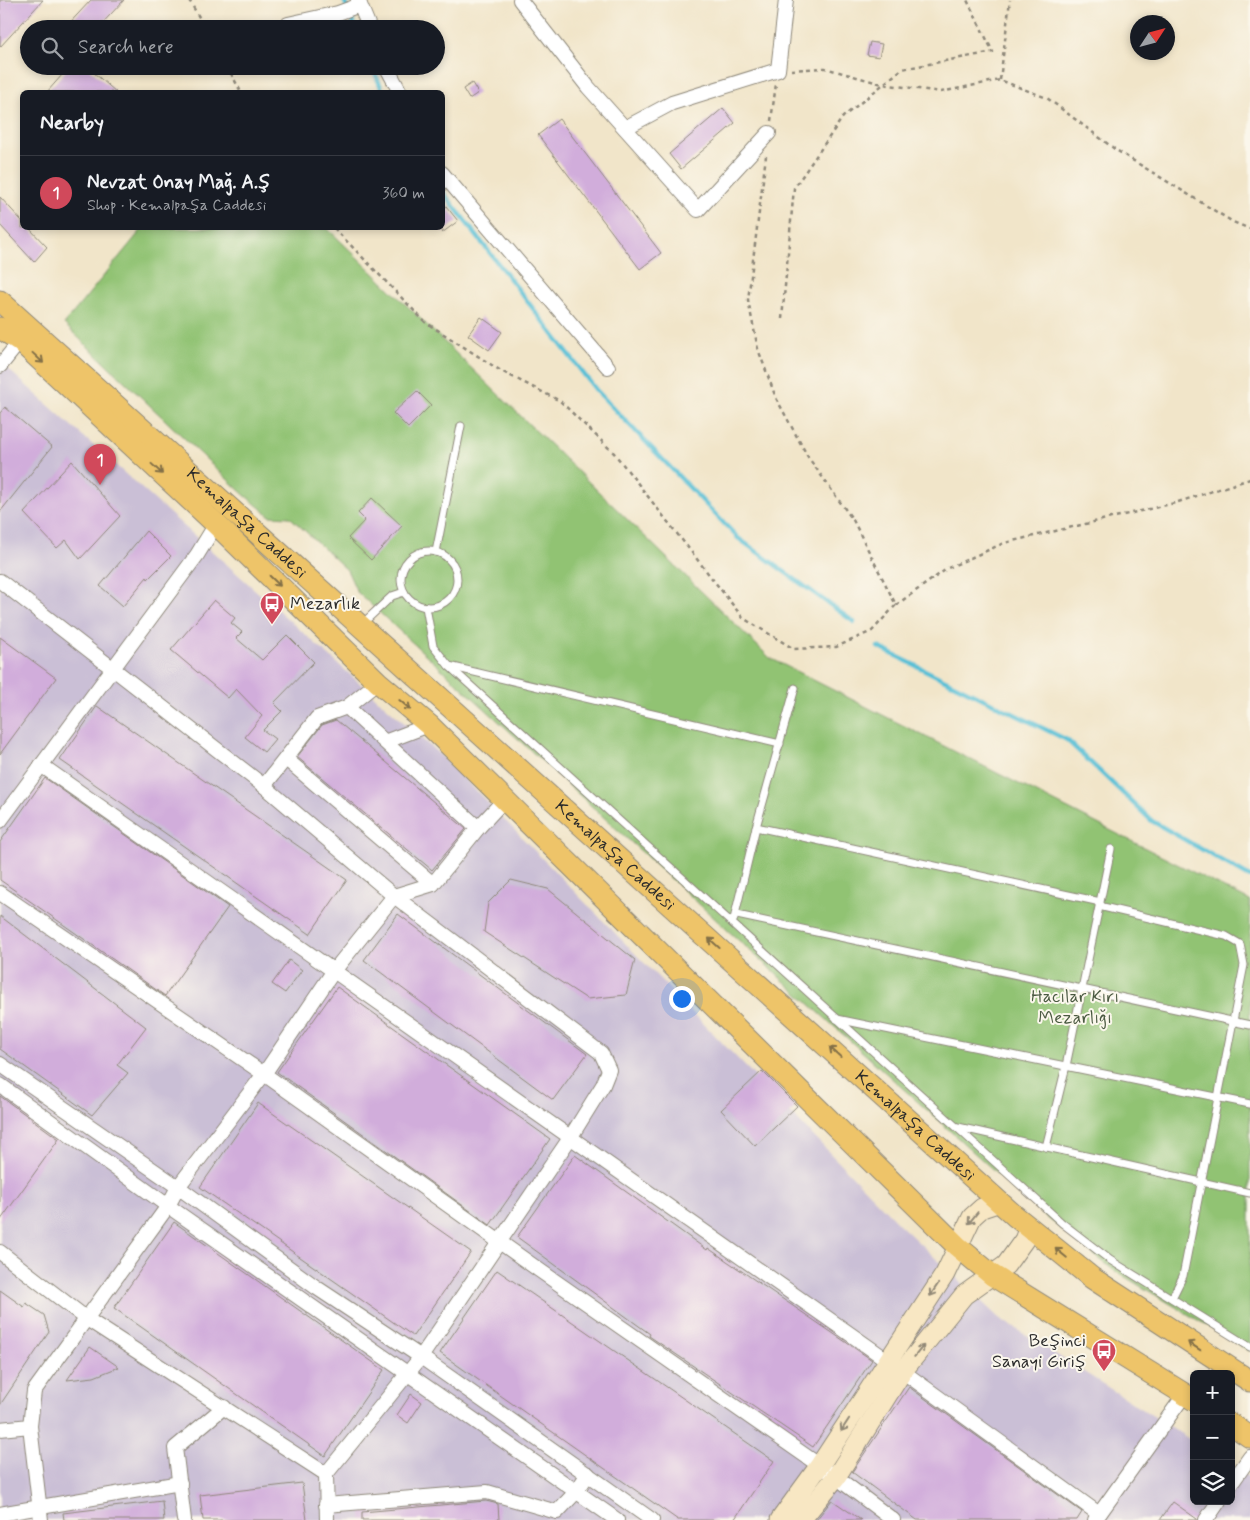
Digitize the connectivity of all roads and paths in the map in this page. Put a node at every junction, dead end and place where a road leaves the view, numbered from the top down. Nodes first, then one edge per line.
1 (189, 0) edge
2 (520, 0) edge
3 (786, 0) edge
4 (967, 0) edge
5 (1010, 0) edge
6 (357, 4) edge
7 (201, 20) edge
8 (306, 20) edge
9 (365, 20) edge
10 (778, 70) junction
11 (232, 75) edge
12 (391, 75) edge
13 (1000, 80) junction
14 (884, 84) junction
15 (240, 90) edge
16 (399, 90) edge
17 (625, 128) junction
18 (769, 133) junction
19 (445, 177) edge
20 (1250, 229) edge
21 (336, 230) edge
22 (0, 300) edge
23 (782, 319) dead end
24 (0, 328) edge
25 (20, 341) junction
26 (0, 366) edge
27 (608, 367) dead end
28 (461, 426) dead end
29 (1249, 481) edge
30 (216, 524) junction
31 (436, 552) junction
32 (0, 581) edge
33 (404, 592) junction
34 (896, 605) junction
35 (426, 607) junction
36 (362, 624) junction
37 (113, 666) junction
38 (449, 666) junction
39 (378, 682) junction
40 (795, 688) dead end
41 (347, 707) junction
42 (429, 725) junction
43 (387, 742) junction
44 (780, 744) junction
45 (286, 759) junction
46 (41, 765) junction
47 (264, 786) junction
48 (504, 800) junction
49 (0, 821) edge
50 (756, 827) junction
51 (478, 828) junction
52 (1111, 849) dead end
53 (433, 884) junction
54 (0, 893) edge
55 (394, 896) junction
56 (1100, 904) junction
57 (737, 915) junction
58 (732, 924) junction
59 (333, 972) junction
60 (1082, 989) junction
61 (837, 1018) junction
62 (1233, 1022) junction
63 (1250, 1026) edge
64 (0, 1064) edge
65 (1066, 1066) junction
66 (264, 1074) junction
67 (0, 1085) edge
68 (1218, 1097) junction
69 (1250, 1104) edge
70 (955, 1127) junction
71 (570, 1138) junction
72 (1046, 1147) junction
73 (1201, 1183) junction
74 (178, 1187) junction
75 (1250, 1193) edge
76 (1000, 1202) junction
77 (168, 1206) junction
78 (1029, 1227) junction
79 (499, 1241) junction
80 (957, 1246) junction
81 (2, 1257) edge
82 (992, 1275) junction
83 (1172, 1298) junction
84 (87, 1319) junction
85 (1250, 1347) edge
86 (421, 1357) junction
87 (887, 1360) junction
88 (902, 1372) junction
89 (408, 1373) junction
90 (1250, 1381) edge
91 (1189, 1397) edge
92 (224, 1408) junction
93 (30, 1426) junction
94 (1235, 1427) edge
95 (0, 1429) edge
96 (1250, 1437) edge
97 (1250, 1458) edge
98 (820, 1465) junction
99 (326, 1474) junction
100 (588, 1474) junction
101 (836, 1477) junction
102 (1235, 1479) edge
103 (180, 1483) junction
104 (576, 1492) junction
105 (326, 1505) junction
106 (1216, 1505) edge
107 (0, 1514) edge
108 (40, 1514) edge
109 (553, 1516) edge
110 (1097, 1517) edge
111 (184, 1520) edge
112 (327, 1520) edge
113 (617, 1520) edge
114 (652, 1520) edge
115 (780, 1520) edge
116 (801, 1520) edge
117 (893, 1520) edge
118 (1206, 1520) edge

1 - 7 path
2 - 17 street
3 - 10 street
4 - 14 path
5 - 13 path
6 - 8 street
6 - 9 street
10 - 14 path
10 - 17 street
10 - 18 path
11 - 15 path
12 - 16 street
13 - 14 path
13 - 20 path
14 - 23 path
17 - 18 street
18 - 34 path
19 - 27 street
21 - 34 path
22 - 36 main road, Kemalpaşa Caddesi
24 - 25 main road, Kemalpaşa Caddesi
25 - 26 street
25 -> 30 main road, Kemalpaşa Caddesi
28 - 31 lane
29 - 34 path
30 - 37 street
30 -> 39 main road, Kemalpaşa Caddesi
31 - 33 lane
31 - 35 lane
32 - 37 street
33 - 35 lane
33 - 36 lane
35 - 38 lane
76 -> 36 main road, Kemalpaşa Caddesi
37 - 46 street
37 - 47 street
38 - 44 lane
38 - 58 lane
39 - 41 street
39 -> 42 main road, Kemalpaşa Caddesi
40 - 44 lane
41 - 43 street
41 - 45 street
42 - 43 street
42 - 48 main road, Kemalpaşa Caddesi
43 - 51 street
44 - 50 lane
45 - 47 street
45 - 53 street
46 - 49 street
46 - 59 street
47 - 55 street
48 - 51 street
48 - 80 main road, Kemalpaşa Caddesi
50 - 56 lane
50 - 57 lane
51 - 53 street
52 - 56 lane
53 - 55 street
54 - 66 street
55 - 59 street
55 - 71 street
56 - 60 lane
56 - 62 lane
57 - 58 lane
57 - 60 lane
58 - 61 lane
59 - 66 street
59 - 71 street
60 - 62 lane
60 - 65 lane
61 - 65 lane
61 - 70 lane
62 - 63 lane
62 - 68 lane
64 - 74 street
65 - 68 lane
65 - 72 lane
66 - 74 street
66 - 79 street
67 - 77 street
68 - 69 lane
68 - 73 lane
70 - 72 lane
70 - 83 lane
71 - 79 street
71 - 87 street
72 - 73 lane
73 - 75 lane
73 - 83 lane
74 - 77 street
74 - 86 street
76 - 78 main road, Kemalpaşa Caddesi
76 -> 80 street
77 - 84 street
77 - 89 street
78 - 82 street
90 -> 78 main road, Kemalpaşa Caddesi
79 - 86 street
79 - 98 street
80 - 82 main road, Kemalpaşa Caddesi
80 -> 87 street
81 - 84 street
88 -> 82 street
82 - 91 main road, Kemalpaşa Caddesi
83 - 85 lane
84 - 92 street
84 - 93 street
86 - 89 street
86 - 100 street
87 - 88 street
87 -> 98 street
88 - 101 street
88 - 110 street
89 - 99 street
89 - 104 street
91 - 110 street
92 - 99 street
92 - 103 street
93 - 95 street
93 - 108 street
94 - 96 main road
97 - 102 street
98 - 101 street
98 - 115 street
99 - 105 street
100 - 104 street
100 - 114 street
101 - 116 street
101 - 117 street
103 - 108 street
103 - 111 street
104 - 109 street
104 - 113 street
105 - 109 street
105 - 112 street
106 - 118 street
107 - 108 street

